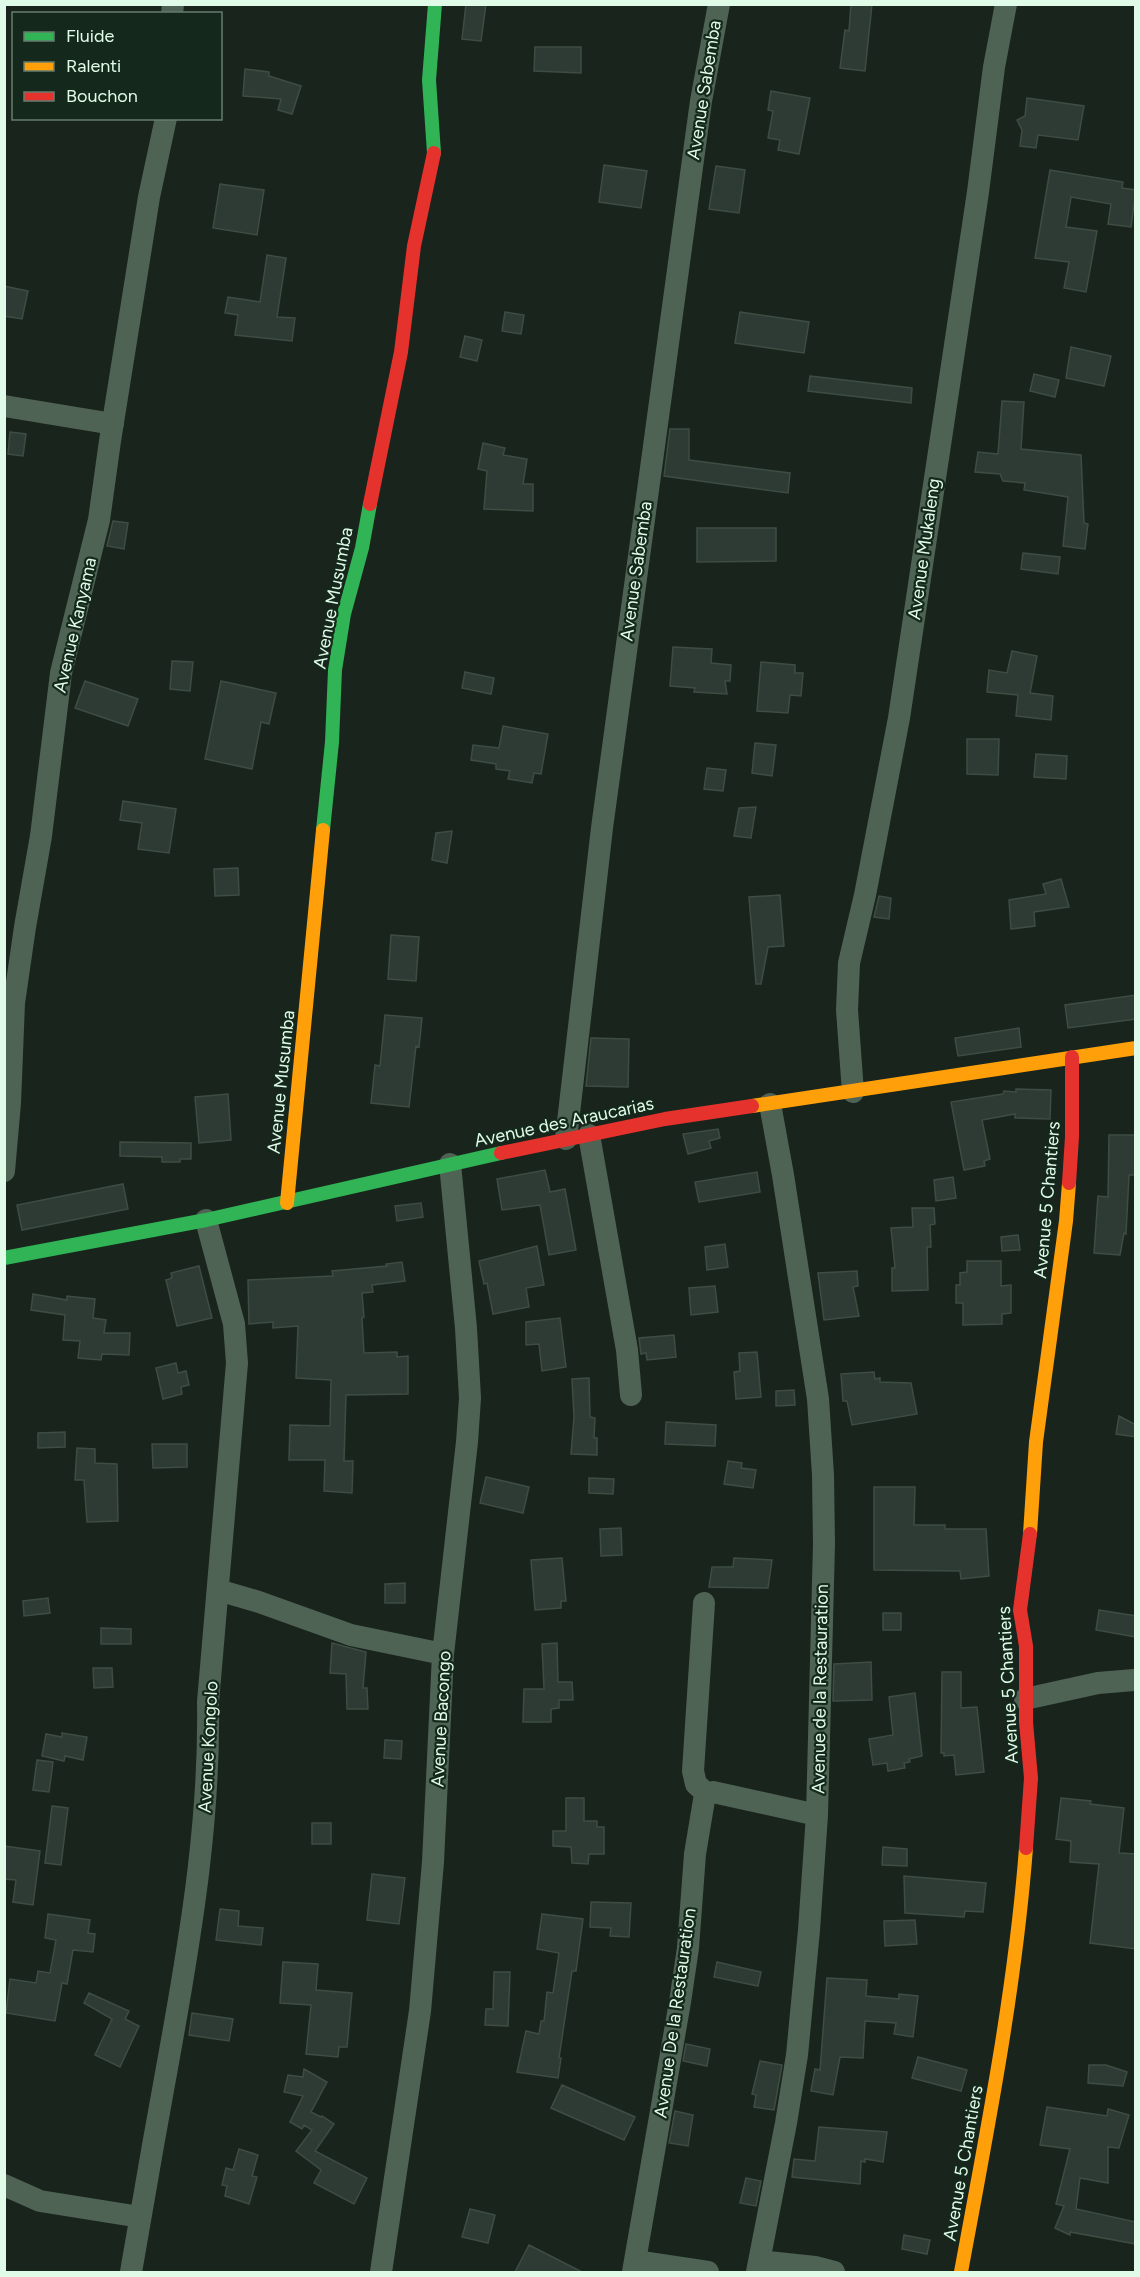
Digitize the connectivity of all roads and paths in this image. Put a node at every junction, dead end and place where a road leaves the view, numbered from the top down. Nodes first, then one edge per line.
1 (435, 4) edge
2 (719, 4) edge
3 (1006, 4) edge
4 (166, 120) edge
5 (4, 406) edge
6 (113, 424) junction
7 (1136, 1048) edge
8 (1072, 1057) junction
9 (853, 1092) junction
10 (770, 1104) junction
11 (590, 1135) junction
12 (566, 1139) junction
13 (450, 1164) junction
14 (4, 1171) edge
15 (287, 1203) junction
16 (206, 1220) junction
17 (4, 1258) edge
18 (631, 1395) dead end
19 (218, 1590) junction
20 (704, 1603) dead end
21 (443, 1654) junction
22 (1134, 1680) edge
23 (1025, 1699) junction
24 (707, 1794) junction
25 (818, 1815) junction
26 (4, 2185) edge
27 (141, 2217) junction
28 (634, 2267) edge
29 (759, 2267) edge
30 (131, 2272) edge
31 (381, 2272) edge
32 (708, 2272) edge
33 (834, 2272) edge
34 (961, 2272) edge

1 - 15 street, Avenue Musumba
2 - 12 street, Avenue Sabemba
3 - 9 street, Avenue Mukaleng
4 - 6 street, Avenue Kanyama
5 - 6 street
6 - 14 street, Avenue Kanyama
7 - 8 street, Avenue des Araucarias
8 - 9 street, Avenue des Araucarias
8 - 23 street, Avenue 5 Chantiers
9 - 10 street, Avenue des Araucarias
10 - 11 street, Avenue des Araucarias
10 - 25 street, Avenue de la Restauration
11 - 12 street, Avenue des Araucarias
11 - 18 street
12 - 13 street, Avenue des Araucarias
13 - 15 street, Avenue des Araucarias
13 - 21 street, Avenue Bacongo
15 - 16 street, Avenue des Araucarias
16 - 17 street, Avenue des Araucarias
16 - 19 street, Avenue Kongolo
19 - 21 street
19 - 27 street, Avenue Kongolo
20 - 24 street
21 - 31 street, Avenue Bacongo
22 - 23 street
23 - 34 street, Avenue 5 Chantiers
24 - 25 street, Avenue De la Restauration
24 - 28 street, Avenue De la Restauration
25 - 29 street, Avenue de la Restauration
26 - 27 street
27 - 30 street, Avenue Kongolo
28 - 32 street
29 - 33 street

